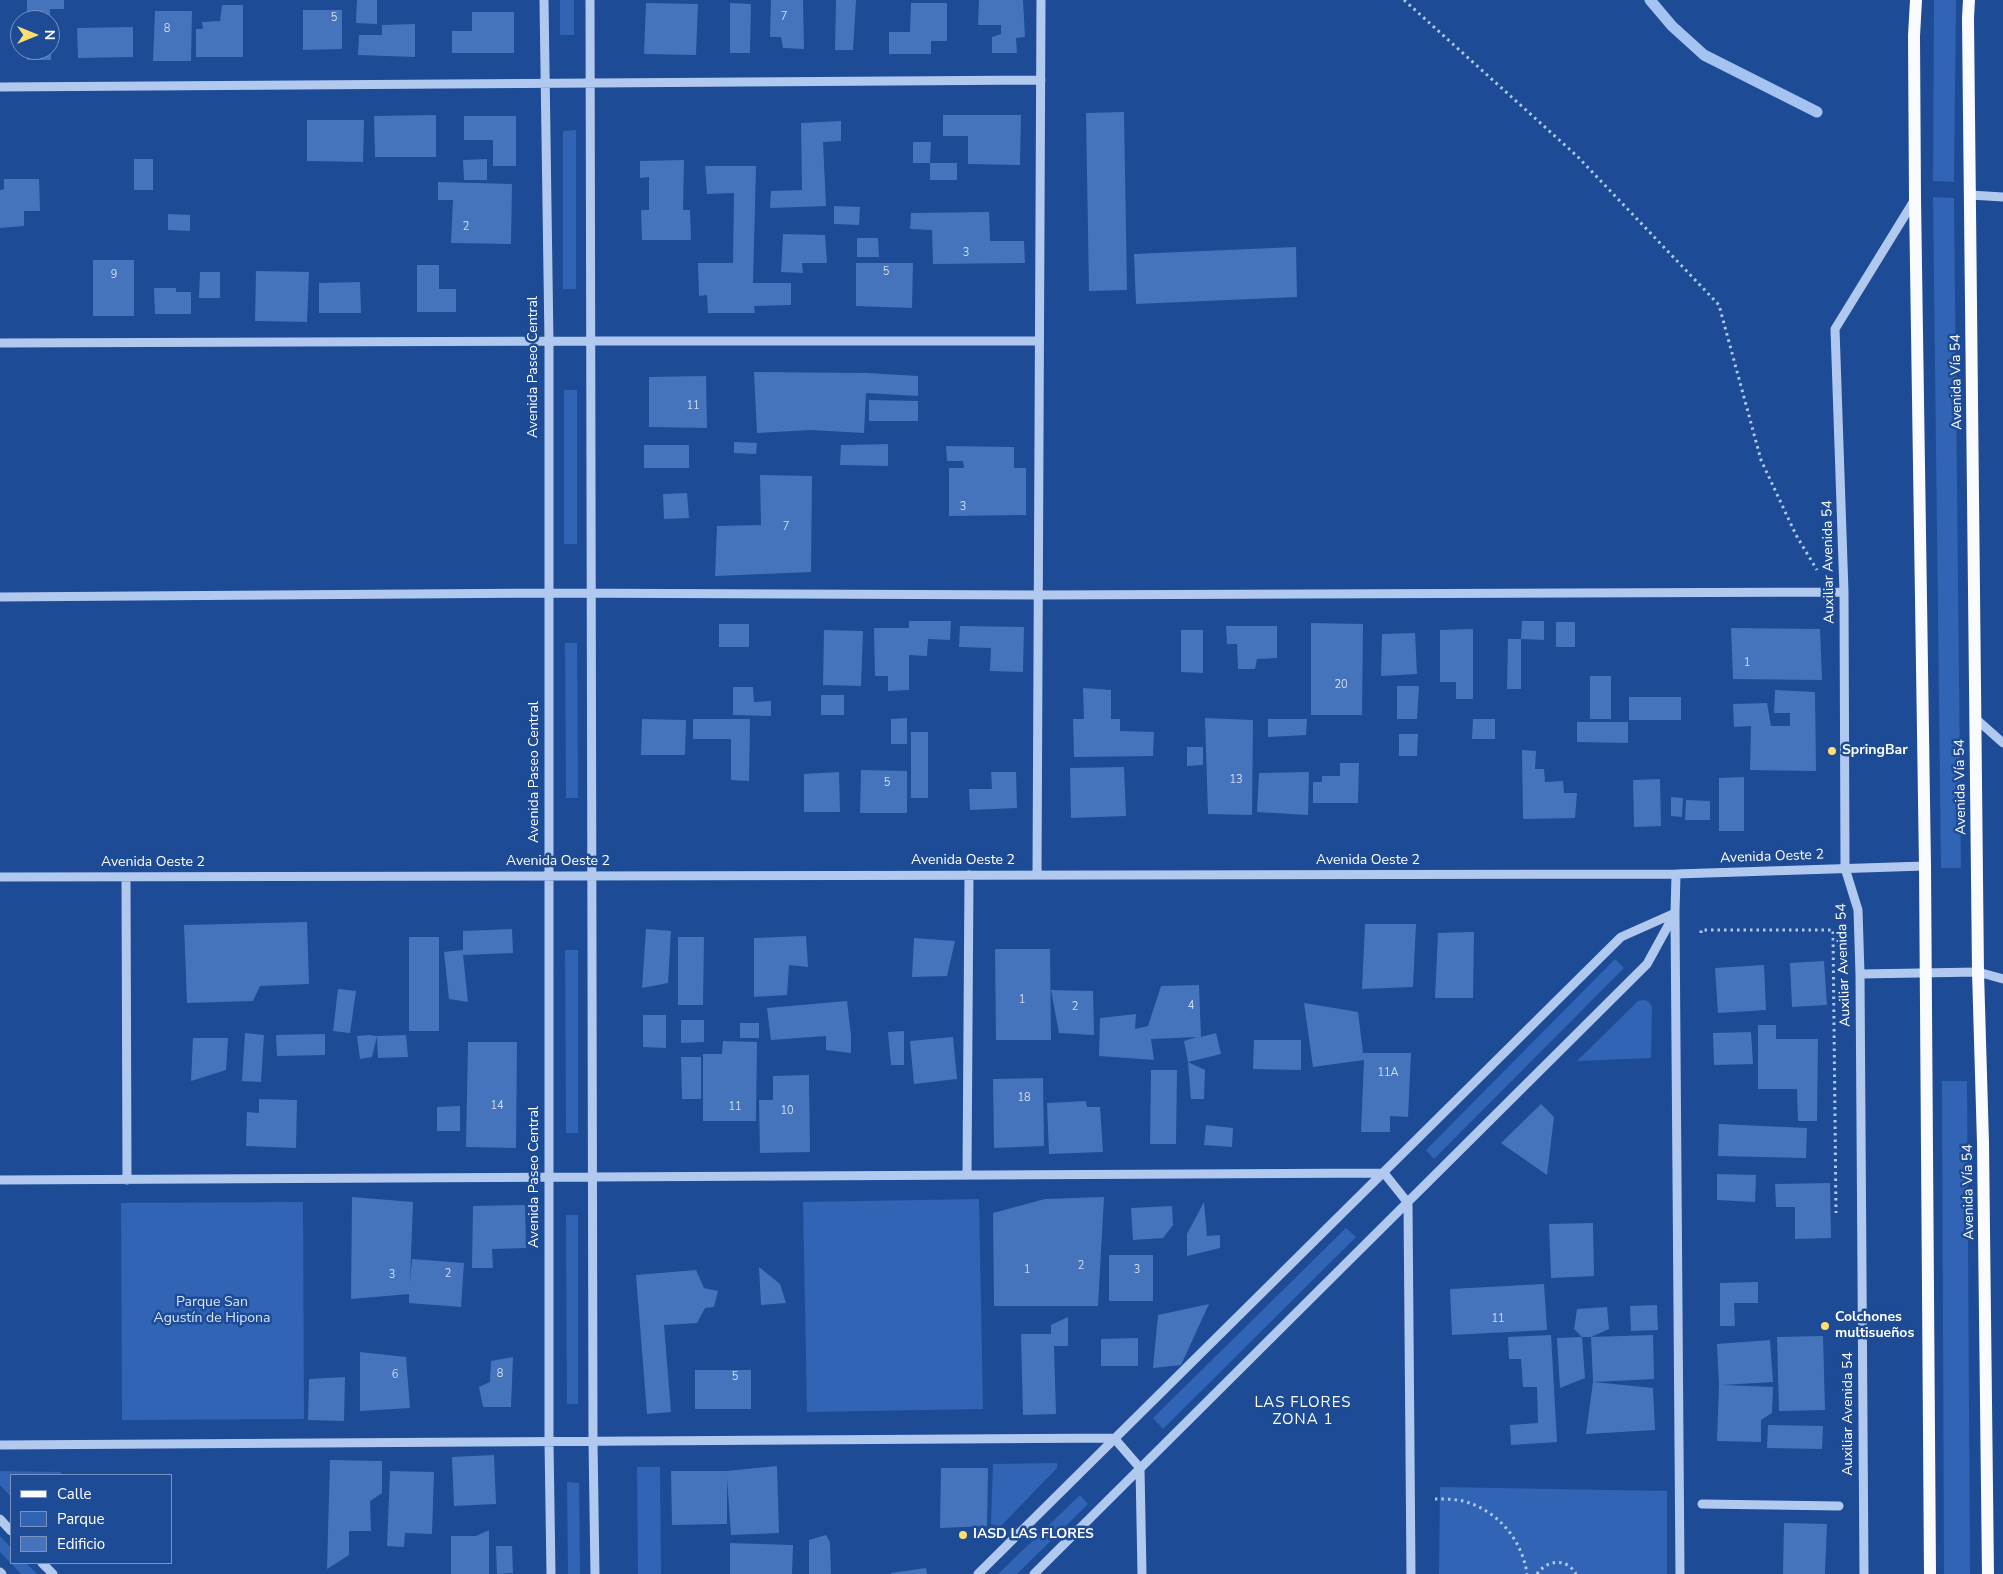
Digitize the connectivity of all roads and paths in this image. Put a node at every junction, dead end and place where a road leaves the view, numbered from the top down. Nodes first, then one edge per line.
1 (544, 0) edge
2 (590, 0) edge
3 (1041, 0) edge
4 (1404, 0) edge
5 (1916, 0) edge
6 (1969, 0) edge
7 (1041, 80) junction
8 (544, 84) junction
9 (591, 84) junction
10 (0, 87) edge
11 (1970, 194) junction
12 (2003, 197) edge
13 (1915, 199) junction
14 (591, 340) junction
15 (1039, 341) junction
16 (548, 342) junction
17 (0, 343) edge
18 (1831, 592) junction
19 (1844, 592) junction
20 (547, 593) junction
21 (592, 594) junction
22 (1039, 595) junction
23 (0, 597) edge
24 (1975, 718) junction
25 (2003, 743) edge
26 (1925, 866) junction
27 (1845, 868) junction
28 (1676, 874) junction
29 (969, 875) junction
30 (1037, 875) junction
31 (549, 876) junction
32 (592, 876) junction
33 (0, 877) edge
34 (126, 877) junction
35 (1675, 913) junction
36 (1701, 940) dead end
37 (1978, 972) junction
38 (1927, 973) junction
39 (1860, 974) junction
40 (2003, 978) edge
41 (1384, 1172) junction
42 (967, 1174) junction
43 (592, 1176) junction
44 (549, 1177) junction
45 (0, 1180) edge
46 (127, 1180) junction
47 (1408, 1203) junction
48 (1836, 1218) dead end
49 (1114, 1438) junction
50 (593, 1441) junction
51 (549, 1442) junction
52 (0, 1445) edge
53 (1140, 1468) junction
54 (1702, 1504) dead end
55 (1839, 1506) dead end
56 (1435, 1508) dead end
57 (0, 1520) edge
58 (10, 1530) edge
59 (43, 1564) edge
60 (53, 1574) edge
61 (551, 1574) edge
62 (595, 1574) edge
63 (978, 1574) edge
64 (1034, 1574) edge
65 (1142, 1574) edge
66 (1411, 1574) edge
67 (1527, 1574) edge
68 (1536, 1574) edge
69 (1576, 1574) edge
70 (1680, 1574) edge
71 (1864, 1574) edge
72 (1930, 1574) edge
73 (1988, 1574) edge

1 - 8 street, Avenida Paseo Central
2 - 9 street
3 - 7 street
4 - 18 path
5 - 13 main road
6 - 11 main road, Avenida Vía 54
7 - 9 street
7 - 15 street
8 - 9 street
8 - 10 street
8 - 16 street, Avenida Paseo Central
9 - 14 street
11 - 12 street
11 - 24 main road, Avenida Vía 54
13 - 19 street, Auxiliar Avenida 54
13 - 26 main road
14 - 15 street
14 - 16 street
14 - 21 street
15 - 22 street
16 - 17 street
16 - 20 street, Avenida Paseo Central
18 - 19 street
18 - 22 street
19 - 27 street, Auxiliar Avenida 54
20 - 21 street
20 - 23 street
20 - 31 street, Avenida Paseo Central
21 - 22 street
21 - 32 street
22 - 30 street
24 - 25 street
24 - 37 main road, Avenida Vía 54
26 - 27 street, Avenida Oeste 2
26 - 38 main road
27 - 28 street, Avenida Oeste 2
27 - 39 street, Auxiliar Avenida 54
28 - 30 street, Avenida Oeste 2
28 - 35 street
29 - 30 street, Avenida Oeste 2
29 - 32 street, Avenida Oeste 2
29 - 42 street
31 - 32 street, Avenida Oeste 2
31 - 34 street, Avenida Oeste 2
31 - 44 street, Avenida Paseo Central
32 - 43 street
33 - 34 street, Avenida Oeste 2
34 - 46 street
35 - 41 street
35 - 47 street
35 - 70 street
36 - 48 path
37 - 38 street
37 - 40 street
37 - 73 main road, Avenida Vía 54
38 - 39 street
38 - 72 main road
39 - 71 street, Auxiliar Avenida 54
41 - 42 street
41 - 47 street
41 - 49 street
42 - 43 street
43 - 44 street
43 - 50 street
44 - 46 street
44 - 51 street, Avenida Paseo Central
45 - 46 street
47 - 53 street
47 - 66 street
49 - 50 street
49 - 53 street
49 - 63 street
50 - 51 street
50 - 62 street
51 - 52 street
51 - 61 street, Avenida Paseo Central
53 - 64 street
53 - 65 street
54 - 55 street
56 - 67 path
57 - 58 street
59 - 60 street
68 - 69 path

